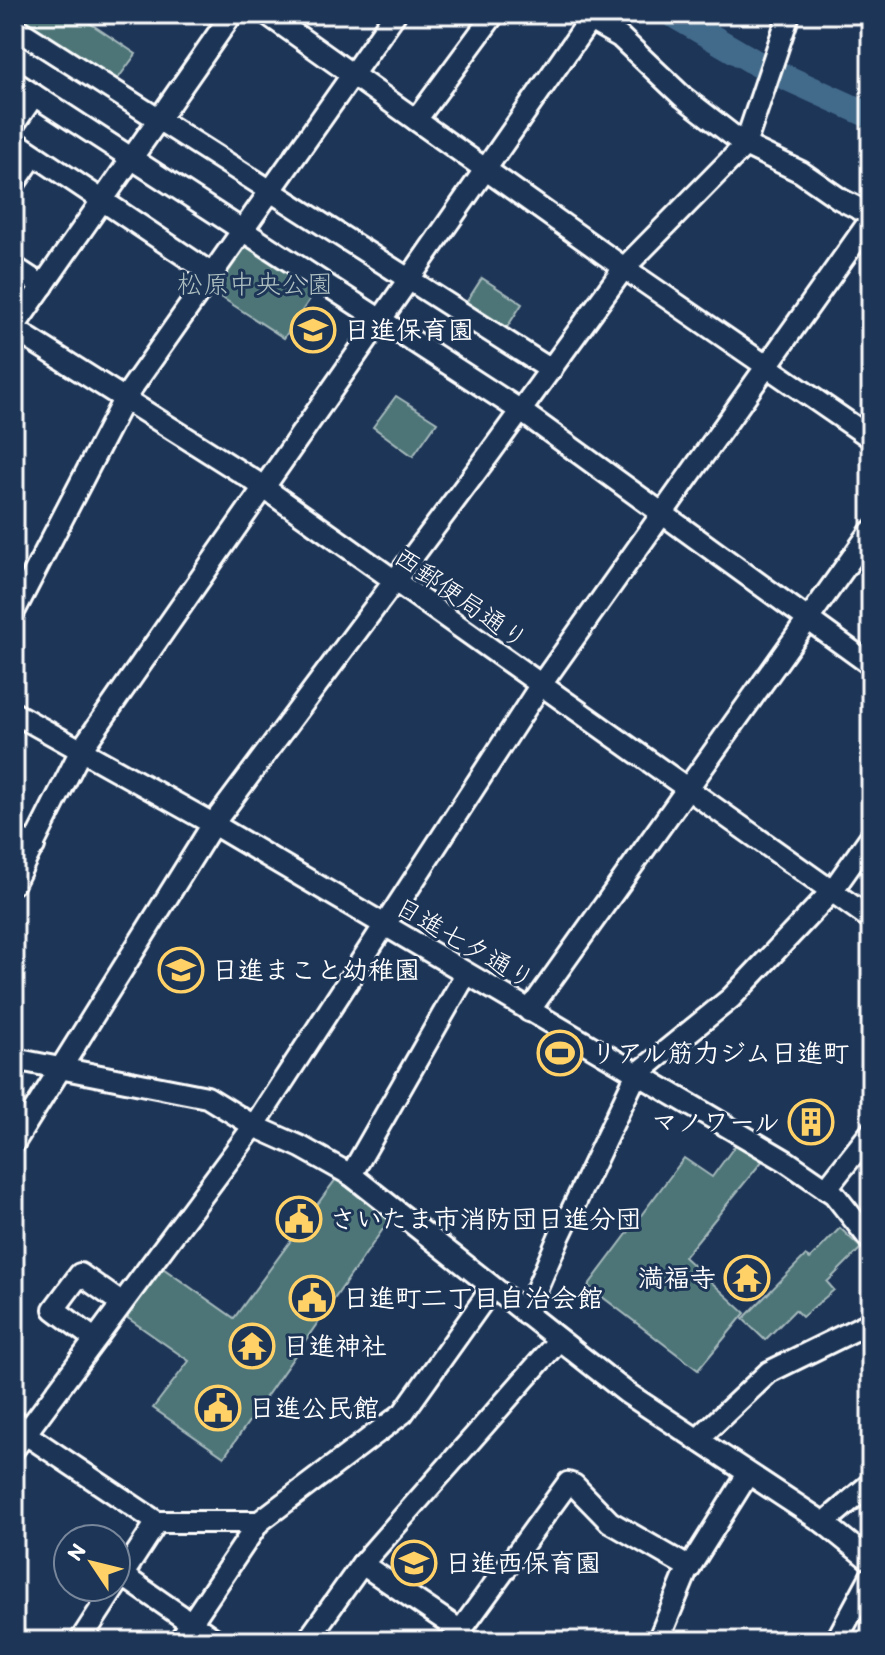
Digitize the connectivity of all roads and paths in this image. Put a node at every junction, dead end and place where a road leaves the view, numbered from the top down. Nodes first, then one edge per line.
1 (232, 14) edge
2 (267, 14) edge
3 (395, 14) edge
4 (494, 14) edge
5 (789, 14) edge
6 (14, 27) edge
7 (352, 75) junction
8 (14, 82) edge
9 (34, 95) junction
10 (158, 120) junction
11 (416, 120) junction
12 (14, 124) edge
13 (14, 141) edge
14 (745, 145) junction
15 (34, 155) junction
16 (132, 157) junction
17 (485, 169) junction
18 (14, 184) edge
19 (270, 192) junction
20 (102, 200) junction
21 (871, 217) edge
22 (243, 231) junction
23 (14, 267) edge
24 (624, 268) junction
25 (212, 274) junction
26 (409, 280) junction
27 (43, 286) junction
28 (381, 319) junction
29 (14, 328) edge
30 (766, 366) junction
31 (551, 370) junction
32 (124, 399) junction
33 (521, 411) junction
34 (871, 438) edge
35 (263, 488) junction
36 (662, 515) junction
37 (871, 531) edge
38 (394, 582) junction
39 (14, 612) edge
40 (808, 621) junction
41 (871, 665) edge
42 (540, 686) junction
43 (14, 713) edge
44 (81, 750) junction
45 (687, 789) junction
46 (213, 824) junction
47 (14, 836) edge
48 (871, 836) edge
49 (34, 846) junction
50 (14, 883) edge
51 (832, 891) junction
52 (871, 919) edge
53 (382, 925) junction
54 (466, 974) junction
55 (529, 1011) junction
56 (14, 1059) edge
57 (61, 1069) junction
58 (636, 1075) junction
59 (254, 1126) junction
60 (871, 1132) edge
61 (14, 1143) edge
62 (351, 1175) junction
63 (826, 1189) junction
64 (871, 1241) edge
65 (492, 1288) junction
66 (121, 1303) junction
67 (526, 1314) junction
68 (871, 1322) edge
69 (94, 1339) junction
70 (558, 1341) junction
71 (17, 1434) edge
72 (697, 1440) junction
73 (748, 1474) junction
74 (871, 1483) edge
75 (157, 1522) junction
76 (259, 1522) junction
77 (824, 1523) junction
78 (132, 1561) edge
79 (871, 1561) edge
80 (362, 1564) junction
81 (690, 1568) junction
82 (871, 1576) edge
83 (132, 1591) edge
84 (105, 1603) edge
85 (191, 1623) junction
86 (457, 1636) edge
87 (80, 1641) edge
88 (179, 1641) edge
89 (217, 1641) edge
90 (307, 1641) edge
91 (658, 1641) edge
92 (836, 1641) edge

1 - 10 street
2 - 7 street
3 - 7 street
4 - 11 street
5 - 14 street
6 - 10 street
7 - 11 street
7 - 19 street
8 - 9 street
9 - 12 street
9 - 16 street
10 - 16 street
10 - 19 street
11 - 17 street
13 - 15 street
14 - 17 street
14 - 21 street
14 - 24 street
15 - 18 street
15 - 20 street
16 - 20 street
16 - 22 street
17 - 24 street
17 - 26 street
19 - 22 street
19 - 26 street
20 - 25 street
20 - 27 street
21 - 30 street
22 - 25 street
22 - 28 street
23 - 27 street
24 - 30 street
24 - 31 street
25 - 32 street
26 - 28 street
26 - 31 street
27 - 29 street
28 - 33 street
28 - 35 street
29 - 32 street, 西郵便局通り
30 - 34 street
30 - 36 street
31 - 33 street
32 - 35 street, 西郵便局通り
32 - 39 street
33 - 36 street
33 - 38 street
35 - 38 street, 西郵便局通り
35 - 44 street
36 - 40 street
36 - 42 street
37 - 40 street
38 - 42 street, 西郵便局通り
38 - 46 street
40 - 41 street
40 - 45 street
42 - 45 street, 西郵便局通り
42 - 53 street
43 - 44 street, 日進七夕通り
44 - 46 street, 日進七夕通り
44 - 49 street
45 - 51 street, 西郵便局通り
45 - 55 street
46 - 53 street, 日進七夕通り
46 - 57 street
47 - 49 street
48 - 51 street
49 - 50 street
51 - 52 street, 西郵便局通り
51 - 58 street
53 - 54 street, 日進七夕通り
53 - 59 street
54 - 55 street, 日進七夕通り
54 - 62 street
55 - 58 street, 日進七夕通り
56 - 57 street
57 - 59 street
57 - 61 street
58 - 63 street, 日進七夕通り
58 - 67 street
59 - 62 street
59 - 66 street
60 - 63 street
62 - 65 street
63 - 64 street, 日進七夕通り
65 - 67 street
65 - 76 street
66 - 69 street
66 - 69 street
67 - 70 street
68 - 72 street
69 - 71 street
70 - 72 street
70 - 80 street
71 - 75 street
72 - 73 street
73 - 77 street
73 - 81 street
74 - 77 street
75 - 76 street
75 - 78 street
76 - 85 street
77 - 79 street
80 - 86 street
80 - 90 street
81 - 86 street
81 - 91 street
82 - 92 street
83 - 85 street
84 - 87 street
85 - 88 street
85 - 89 street

